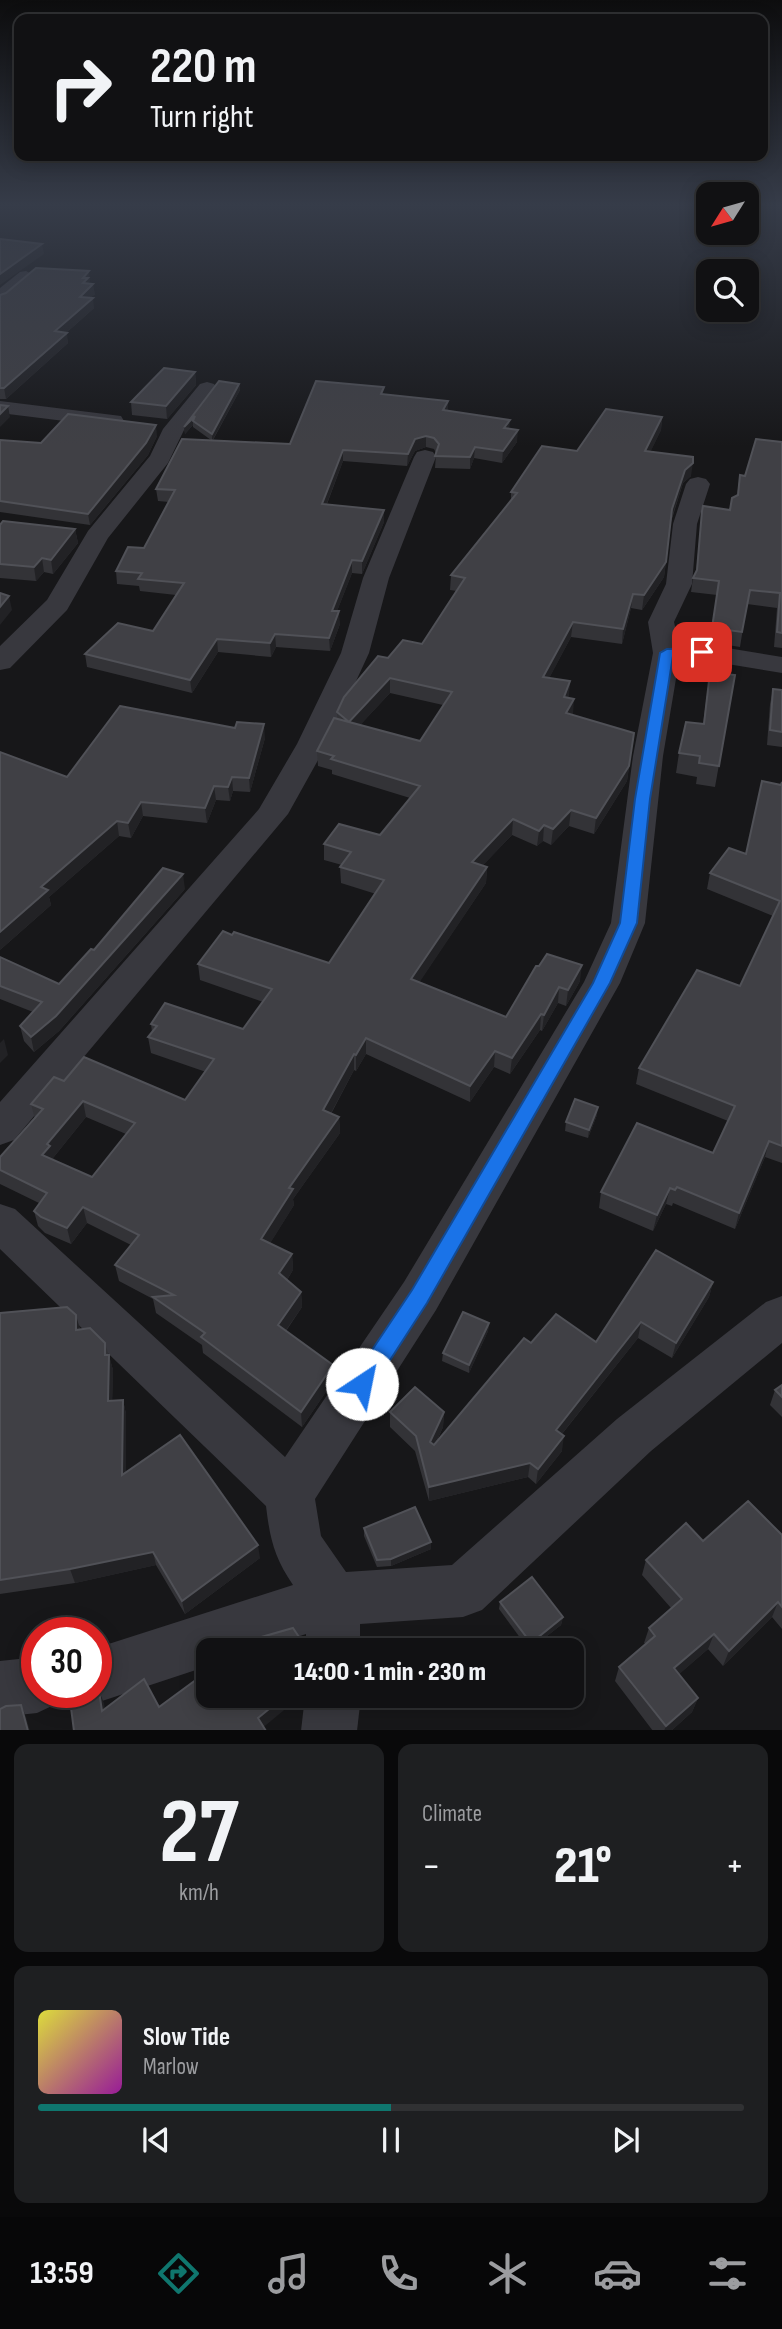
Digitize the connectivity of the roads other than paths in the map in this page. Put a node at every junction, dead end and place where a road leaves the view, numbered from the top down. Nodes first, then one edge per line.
1 (15, 285) edge
2 (0, 297) edge
3 (207, 388) dead end
4 (0, 407) edge
5 (174, 429) junction
6 (425, 457) dead end
7 (698, 484) dead end
8 (69, 532) edge
9 (97, 536) junction
10 (667, 653) junction
11 (0, 662) edge
12 (782, 665) edge
13 (0, 1129) edge
14 (0, 1222) edge
15 (782, 1316) edge
16 (289, 1494) junction
17 (333, 1625) edge
18 (112, 1673) edge
19 (21, 1687) edge
20 (0, 1689) edge
21 (332, 1708) edge
22 (329, 1730) edge

1 - 2 street
3 - 5 street
4 - 5 street
5 - 9 street
6 - 13 street
7 - 10 street
8 - 9 street
9 - 11 street
10 - 12 street
10 - 16 street
14 - 16 street
15 - 17 street
16 - 17 street
17 - 18 street
19 - 20 street
21 - 22 street

